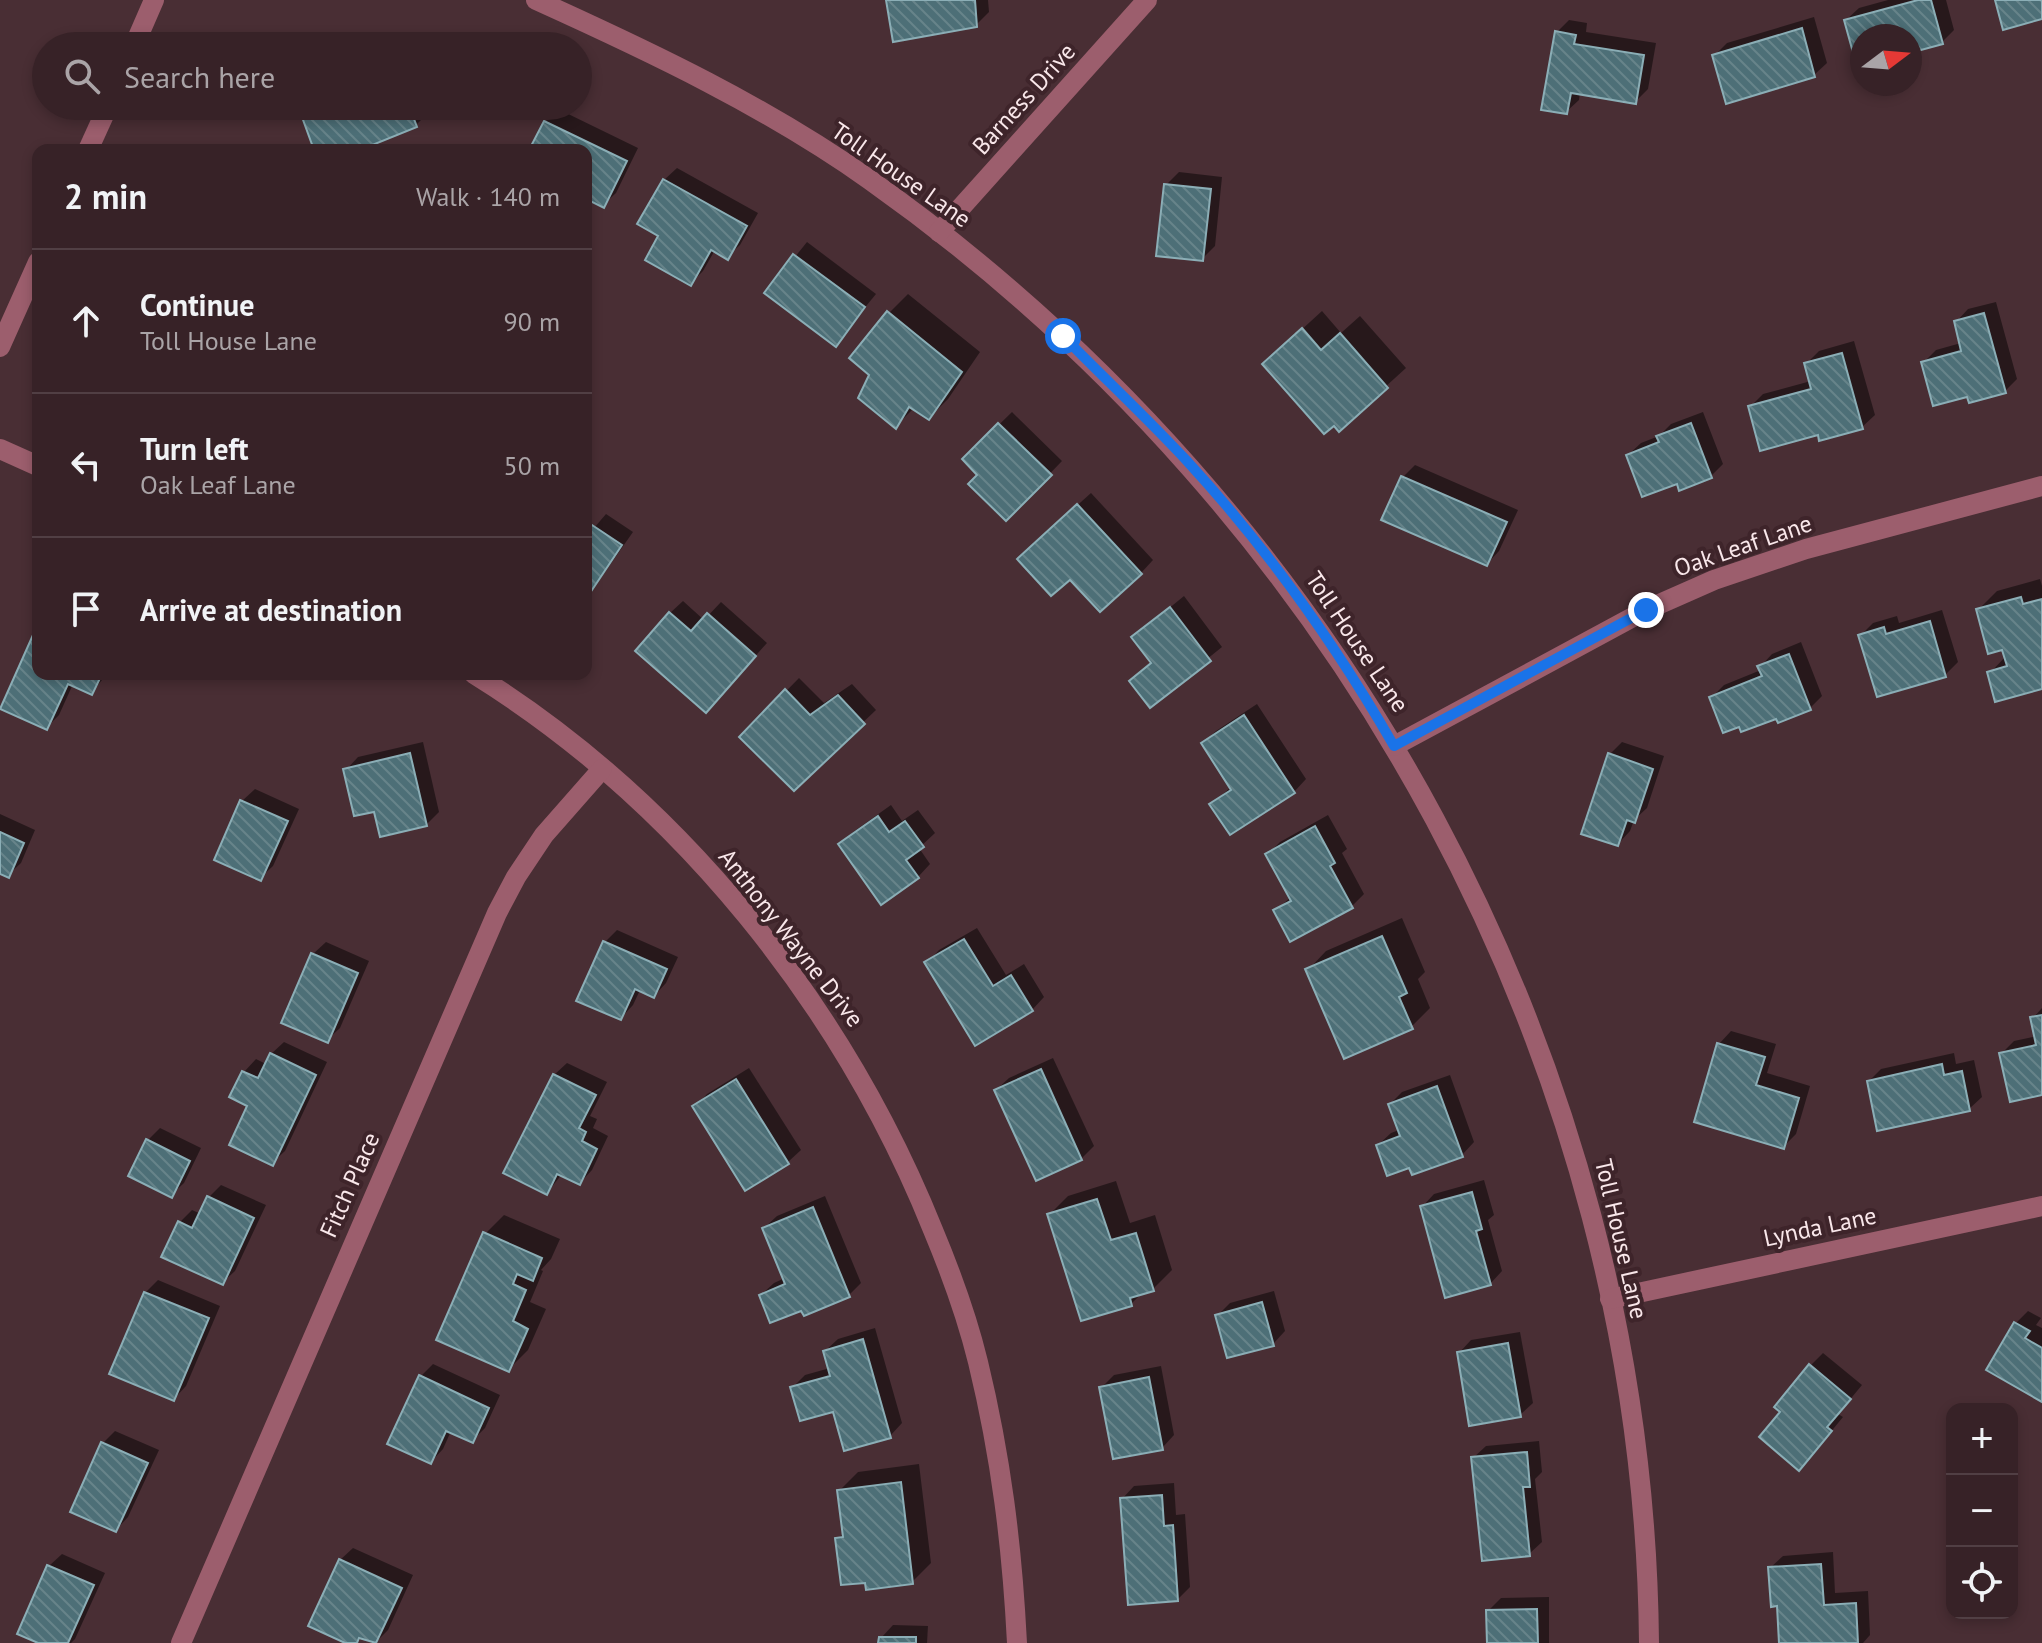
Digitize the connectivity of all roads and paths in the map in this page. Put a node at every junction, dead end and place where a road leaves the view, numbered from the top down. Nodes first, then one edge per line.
1 (154, 0) edge
2 (536, 0) edge
3 (1147, 0) edge
4 (140, 32) edge
5 (102, 120) edge
6 (91, 144) edge
7 (939, 232) junction
8 (32, 275) edge
9 (0, 347) edge
10 (0, 449) edge
11 (32, 463) edge
12 (2042, 486) edge
13 (483, 680) edge
14 (1394, 746) junction
15 (602, 769) junction
16 (2042, 1206) edge
17 (1610, 1299) junction
18 (181, 1643) edge
19 (1017, 1643) edge
20 (1649, 1643) edge

1 - 4 street
2 - 7 street, Toll House Lane
3 - 7 street, Barness Drive
5 - 6 street
7 - 14 street, Toll House Lane
8 - 9 street
10 - 11 street
12 - 14 street, Oak Leaf Lane
13 - 15 street, Anthony Wayne Drive
14 - 17 street, Toll House Lane
15 - 18 street, Fitch Place
15 - 19 street, Anthony Wayne Drive
16 - 17 street, Lynda Lane
17 - 20 street, Toll House Lane

